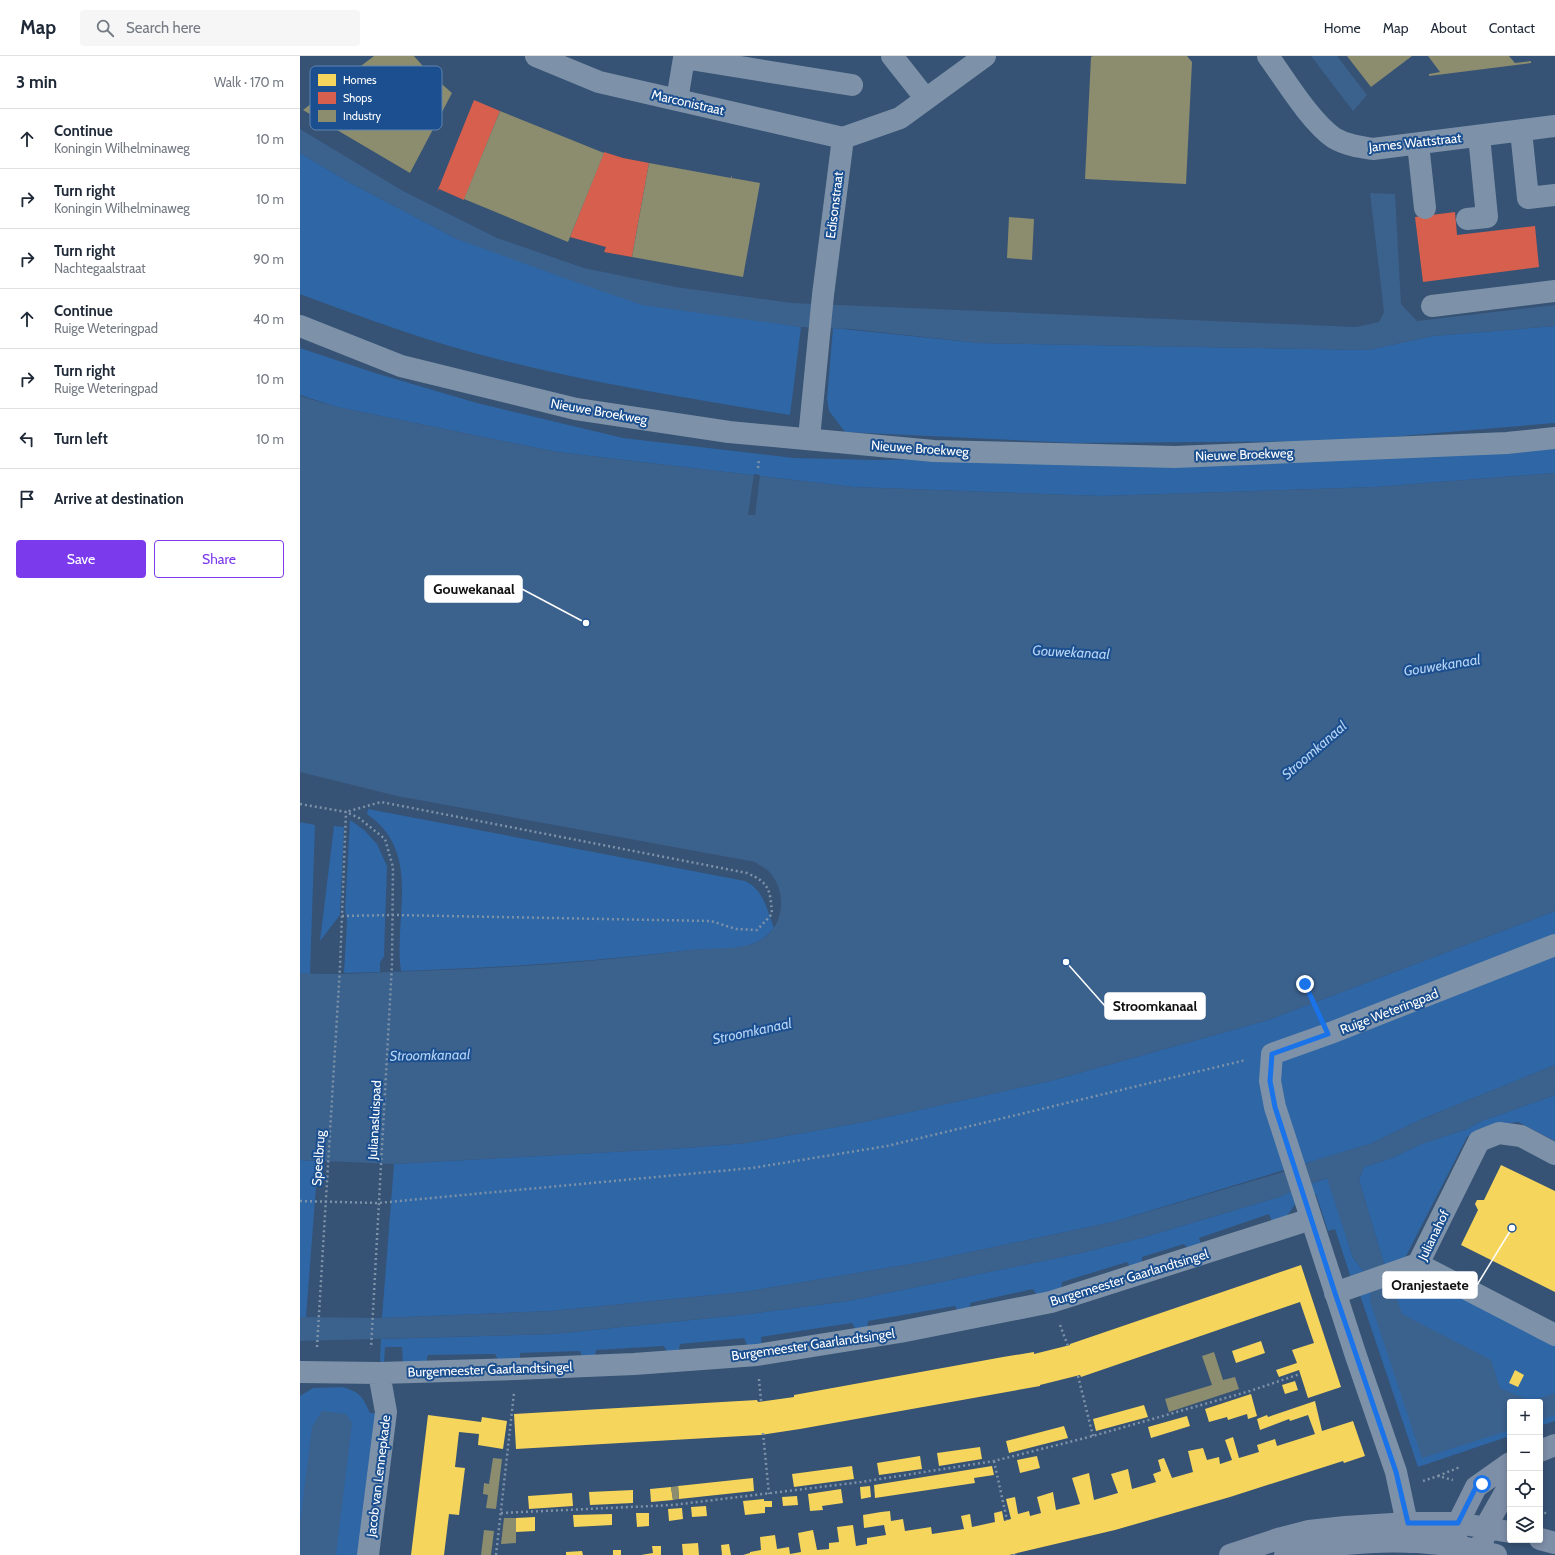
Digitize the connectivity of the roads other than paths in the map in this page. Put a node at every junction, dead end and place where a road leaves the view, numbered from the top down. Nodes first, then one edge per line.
1 (536, 56) edge
2 (892, 56) edge
3 (985, 56) edge
4 (1268, 56) edge
5 (852, 85) dead end
6 (926, 99) junction
7 (677, 100) junction
8 (1555, 126) edge
9 (1522, 130) junction
10 (1479, 136) junction
11 (843, 138) junction
12 (1418, 144) junction
13 (1555, 195) edge
14 (1425, 208) dead end
15 (1467, 219) dead end
16 (1555, 291) edge
17 (1432, 306) dead end
18 (300, 326) edge
19 (809, 438) junction
20 (1555, 438) edge
21 (1555, 945) edge
22 (1555, 1154) edge
23 (1311, 1219) junction
24 (1418, 1264) junction
25 (1335, 1293) junction
26 (1555, 1335) edge
27 (375, 1364) junction
28 (300, 1372) edge
29 (1507, 1465) edge
30 (1507, 1489) edge
31 (1458, 1523) junction
32 (1485, 1528) junction
33 (1507, 1532) edge
34 (1410, 1533) junction
35 (1543, 1540) edge
36 (1555, 1543) edge
37 (1454, 1546) junction
38 (1488, 1553) edge
39 (368, 1555) edge
40 (1230, 1555) edge
41 (1285, 1555) edge

1 - 7 street, Marconistraat
2 - 6 street
3 - 6 street
4 - 12 street, James Wattstraat
5 - 7 street
6 - 11 street
7 - 11 street, Marconistraat
8 - 9 street, James Wattstraat
9 - 10 street, James Wattstraat
9 - 13 street
10 - 12 street, James Wattstraat
10 - 15 street
11 - 19 street, Edisonstraat
12 - 14 street
16 - 17 street
18 - 19 street, Nieuwe Broekweg
19 - 20 street, Nieuwe Broekweg
21 - 23 street, Ruige Weteringpad
22 - 24 street, Julianahof
23 - 25 street
23 - 27 street, Burgemeester Gaarlandtsingel
24 - 25 street
24 - 26 street, Julianahof
25 - 34 street
27 - 28 street, Burgemeester Gaarlandtsingel
27 - 39 street, Jacob van Lennepkade
29 - 31 main road
30 - 32 main road
31 - 32 main road
31 - 34 main road
31 - 37 main road
32 - 33 main road
32 - 38 main road
34 - 37 main road
34 - 40 main road
34 - 41 main road
35 - 36 main road
37 - 38 main road

